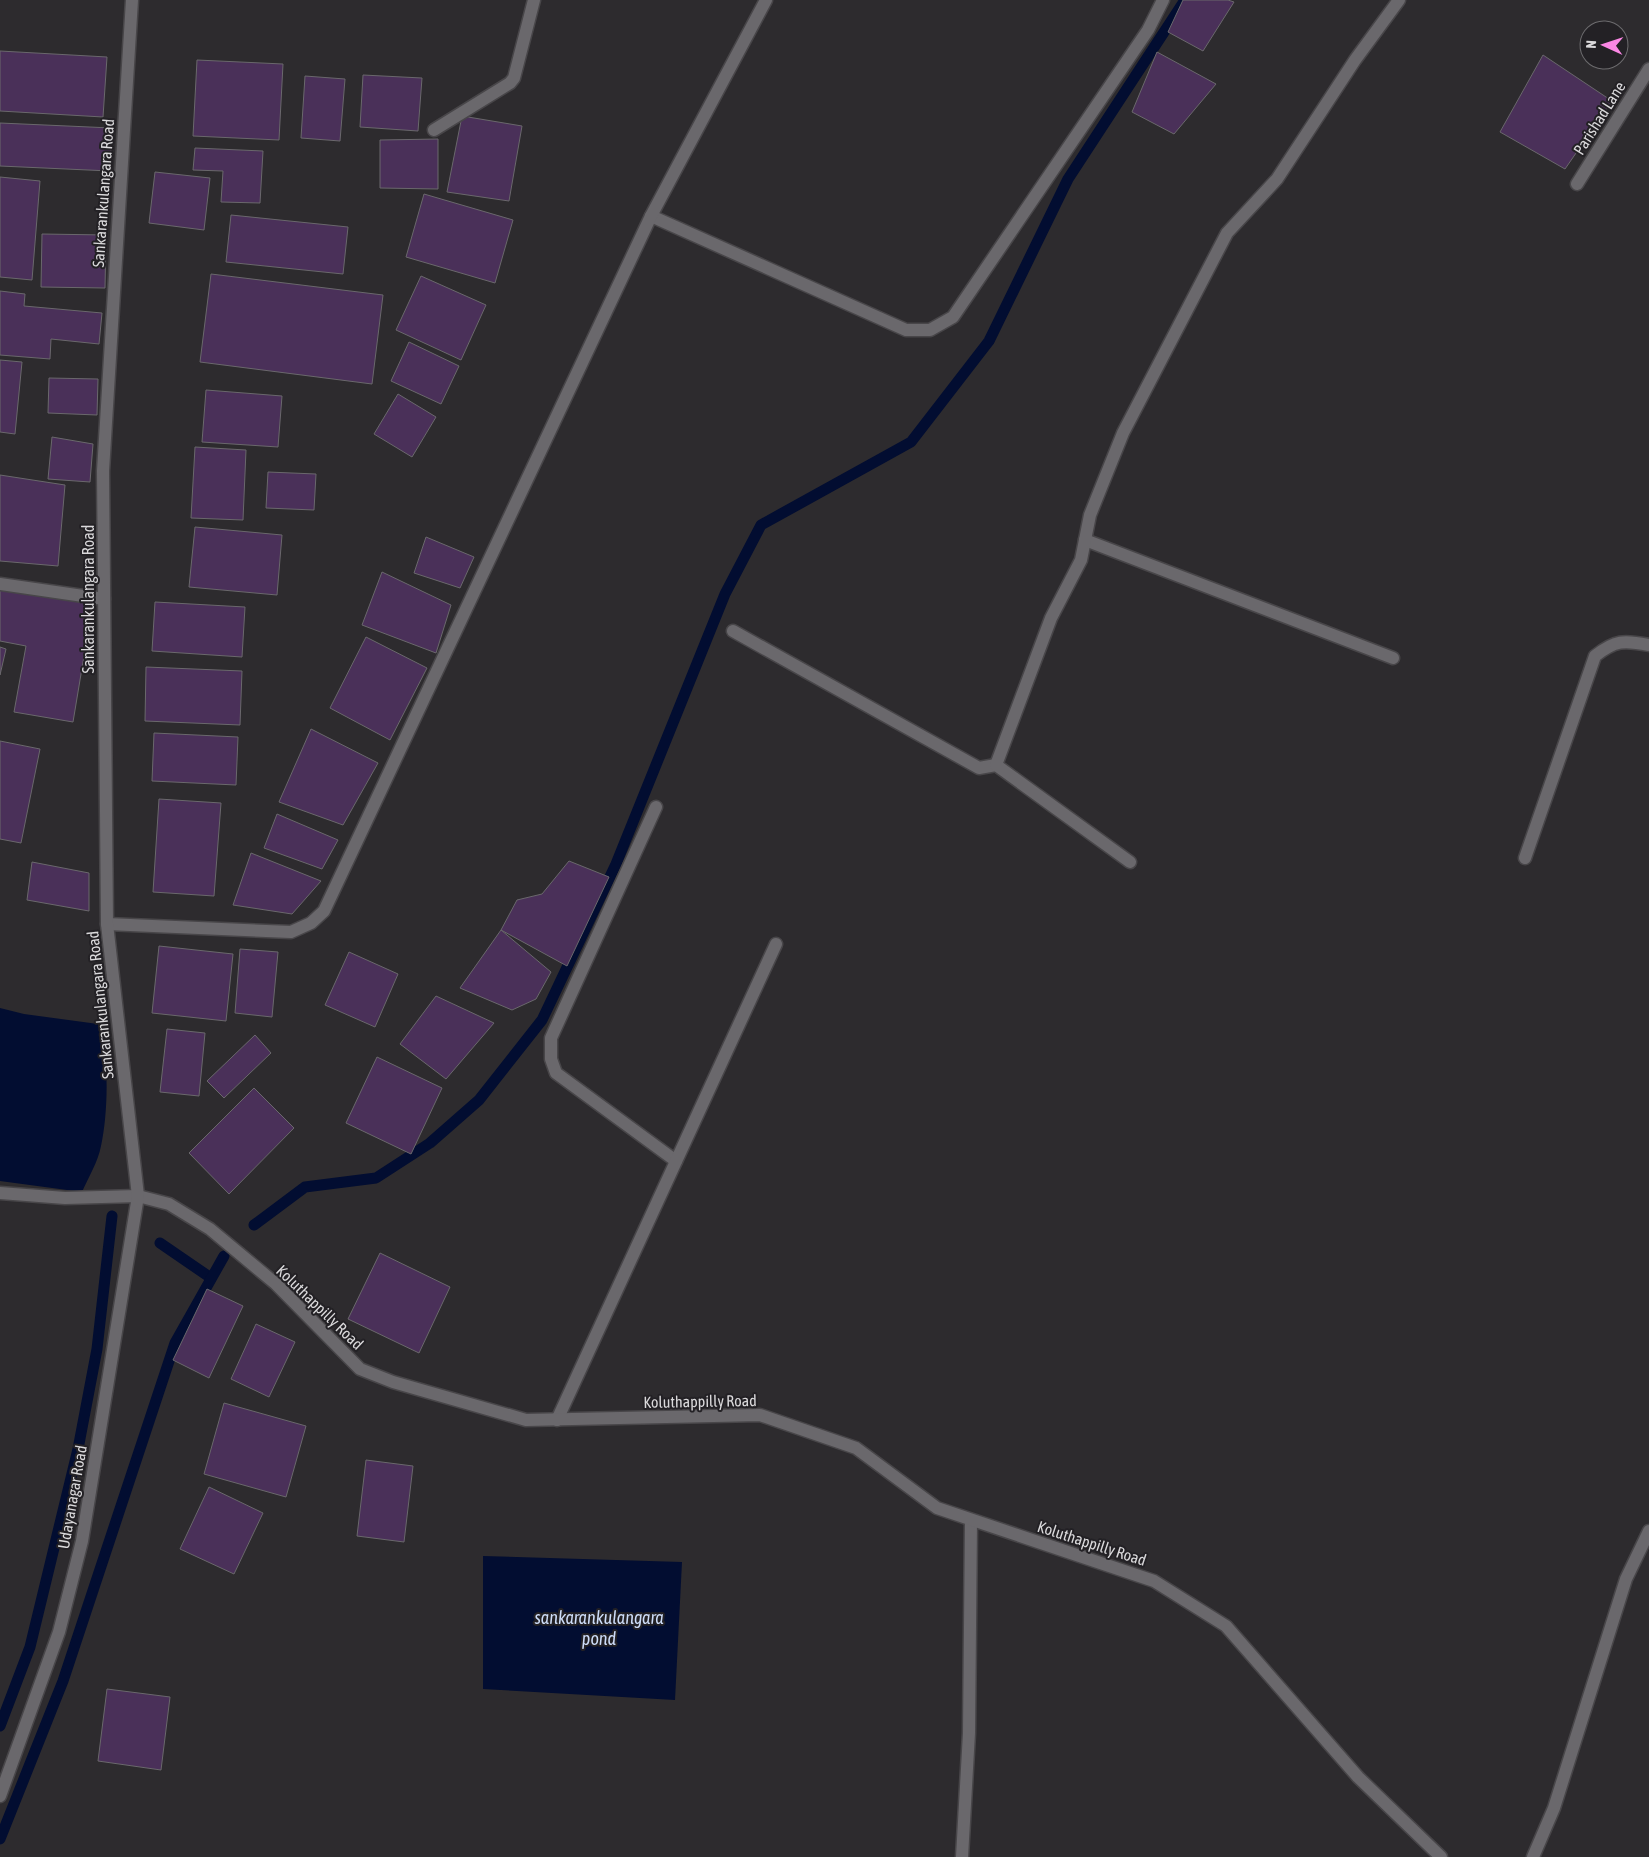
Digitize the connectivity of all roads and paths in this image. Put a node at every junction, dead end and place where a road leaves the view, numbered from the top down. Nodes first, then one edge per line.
1 (132, 0) edge
2 (534, 0) edge
3 (766, 0) edge
4 (1163, 0) edge
5 (1399, 0) edge
6 (1649, 69) edge
7 (434, 130) dead end
8 (1577, 184) dead end
9 (651, 216) junction
10 (1085, 540) junction
11 (0, 584) edge
12 (104, 599) junction
13 (733, 631) dead end
14 (1649, 644) edge
15 (1393, 658) dead end
16 (996, 765) junction
17 (656, 807) dead end
18 (1525, 858) dead end
19 (1130, 862) dead end
20 (107, 924) junction
21 (776, 944) dead end
22 (676, 1160) junction
23 (0, 1193) edge
24 (138, 1196) junction
25 (556, 1420) junction
26 (971, 1520) junction
27 (1649, 1531) edge
28 (0, 1796) edge
29 (962, 1857) edge
30 (1441, 1857) edge
31 (1533, 1857) edge

1 - 12 street, Sankarankulangara Road
2 - 7 street
3 - 9 street
4 - 9 street
5 - 10 street
6 - 8 street, Parishad Lane
9 - 20 street
10 - 15 street
10 - 16 street
11 - 12 street
12 - 20 street, Sankarankulangara Road
13 - 16 street
14 - 18 street
16 - 19 street
17 - 22 street
20 - 24 street, Sankarankulangara Road
21 - 22 street
22 - 25 street
23 - 24 street, Koluthappilly Road
24 - 25 street, Koluthappilly Road
24 - 28 street, Udayanagar Road
25 - 26 street, Koluthappilly Road
26 - 29 street
26 - 30 street, Koluthappilly Road
27 - 31 street

